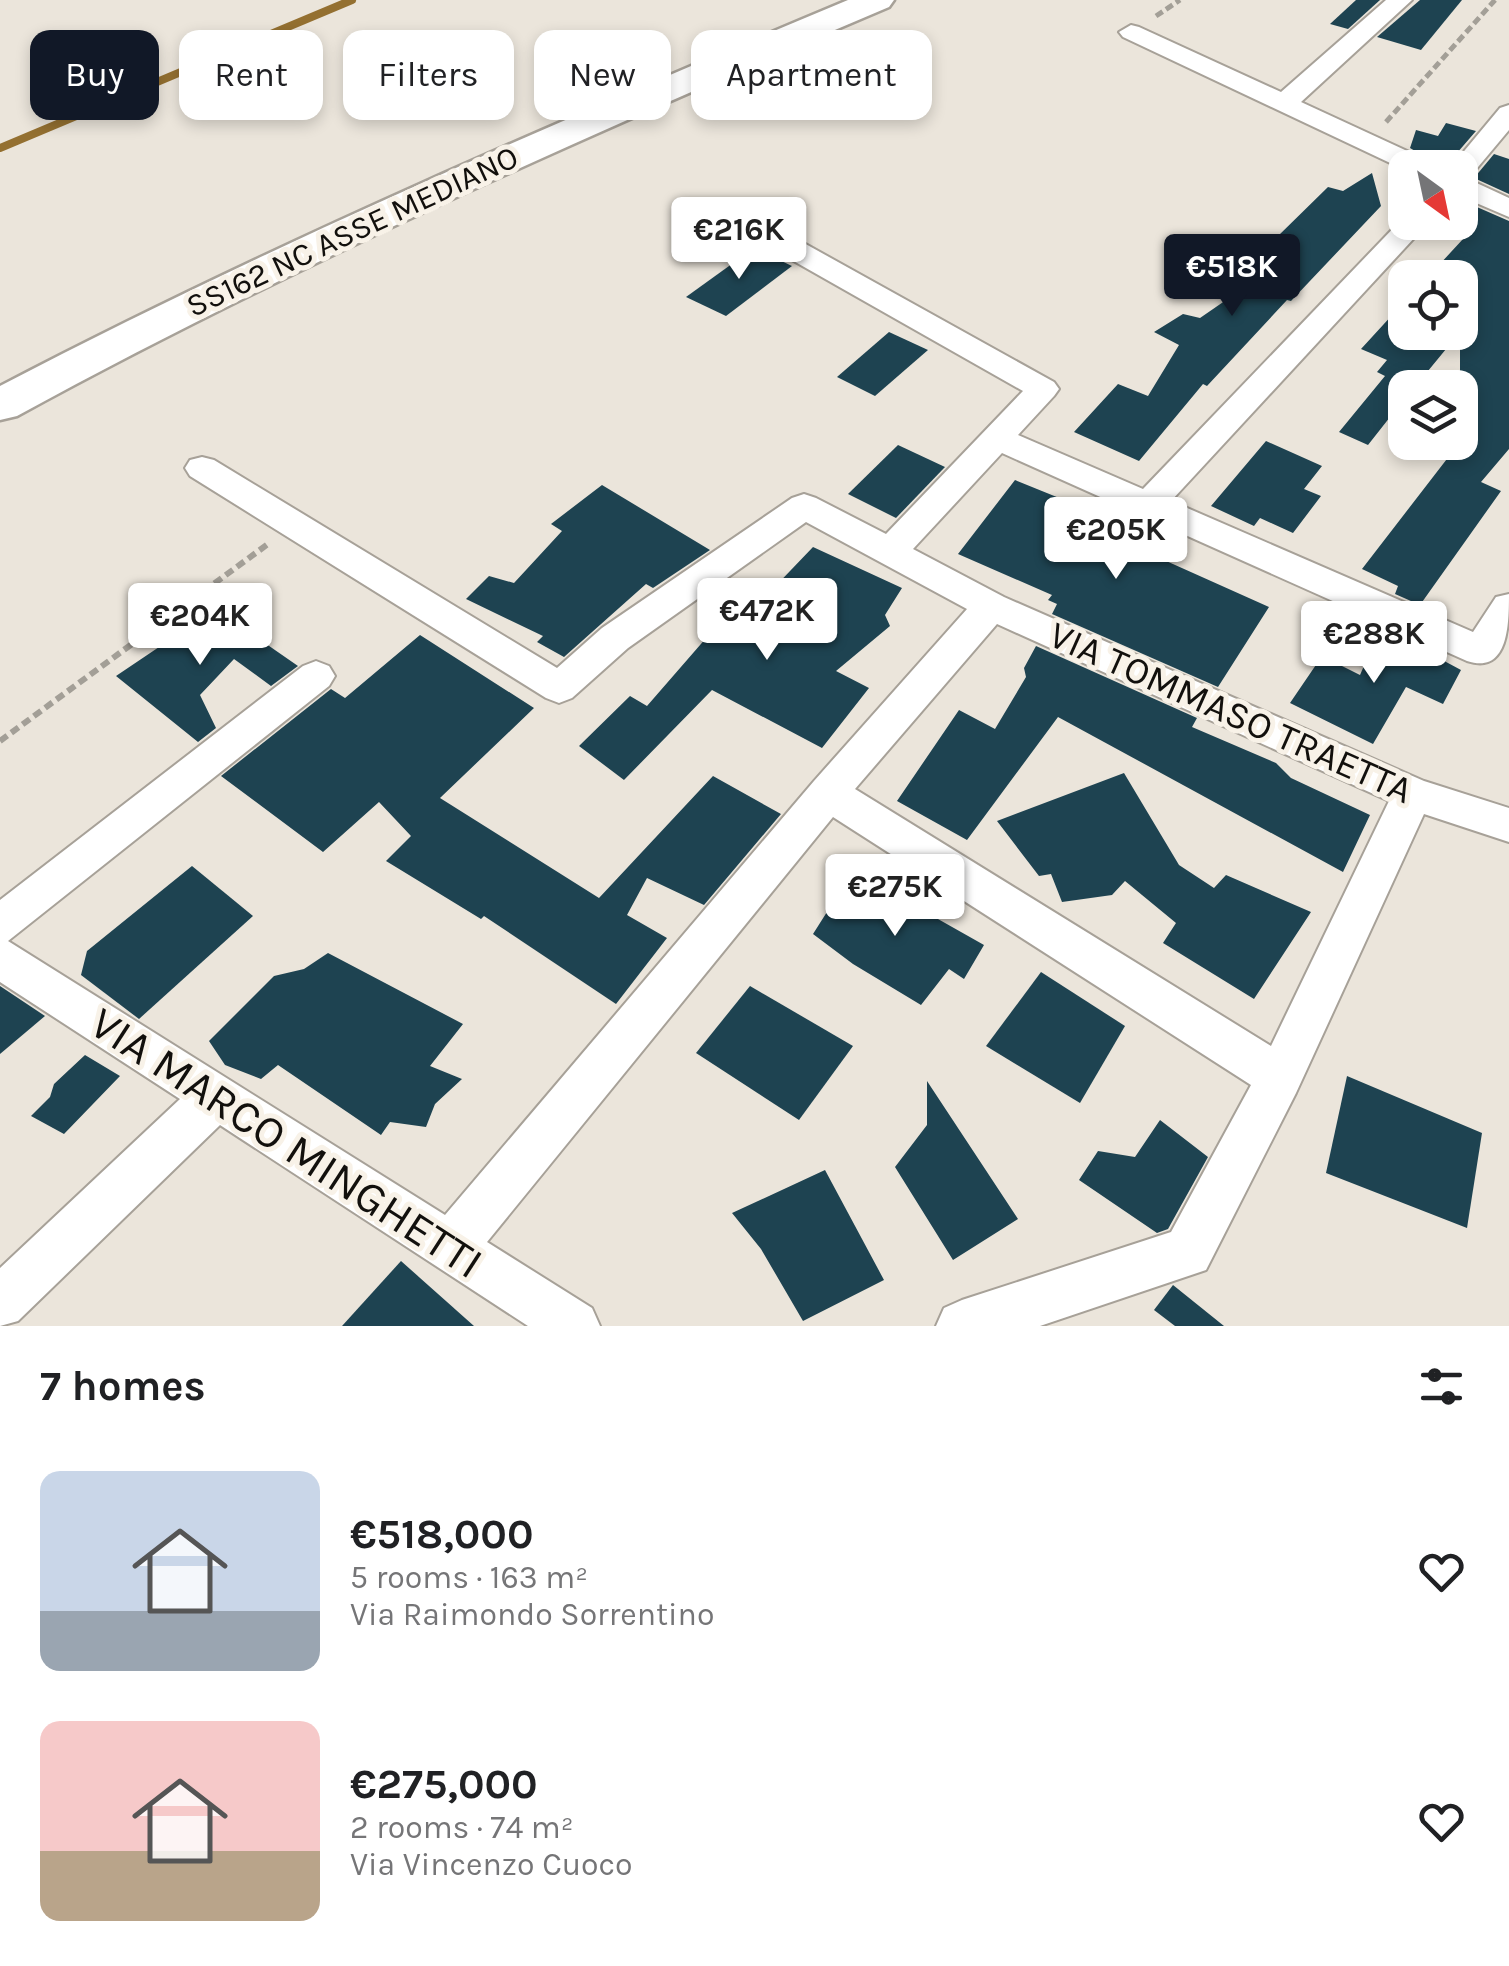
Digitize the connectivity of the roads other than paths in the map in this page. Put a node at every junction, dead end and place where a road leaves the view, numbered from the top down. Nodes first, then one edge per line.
1 (824, 0) edge
2 (876, 0) edge
3 (1400, 0) edge
4 (1131, 32) dead end
5 (1284, 103) junction
6 (1509, 113) edge
7 (1388, 151) edge
8 (1478, 151) edge
9 (1478, 194) edge
10 (1509, 209) edge
11 (756, 228) dead end
12 (1398, 240) edge
13 (0, 369) edge
14 (0, 406) edge
15 (996, 438) junction
16 (202, 468) dead end
17 (1150, 503) junction
18 (890, 552) junction
19 (992, 606) junction
20 (1509, 607) edge
21 (316, 676) dead end
22 (828, 792) junction
23 (1413, 794) junction
24 (1509, 824) edge
25 (0, 925) edge
26 (0, 958) edge
27 (1280, 1077) junction
28 (215, 1098) junction
29 (450, 1248) junction
30 (0, 1302) edge
31 (574, 1326) edge
32 (962, 1326) edge

1 - 13 highway, SS162 NC ASSE MEDIANO
2 - 14 highway, SS162 NC ASSE MEDIANO
3 - 5 street
4 - 5 street
5 - 7 street
6 - 8 street
9 - 10 street
11 - 15 street
12 - 17 street
15 - 17 street
15 - 18 street
16 - 18 street, VIA TOMMASO TRAETTA
17 - 20 street
18 - 19 street, VIA TOMMASO TRAETTA
19 - 22 street
19 - 23 street, VIA TOMMASO TRAETTA
21 - 25 street
22 - 27 street
22 - 29 street
23 - 24 street, VIA TOMMASO TRAETTA
23 - 27 street
26 - 28 street, VIA MARCO MINGHETTI
27 - 32 street
28 - 29 street, VIA MARCO MINGHETTI
28 - 30 street
29 - 31 street, VIA MARCO MINGHETTI

